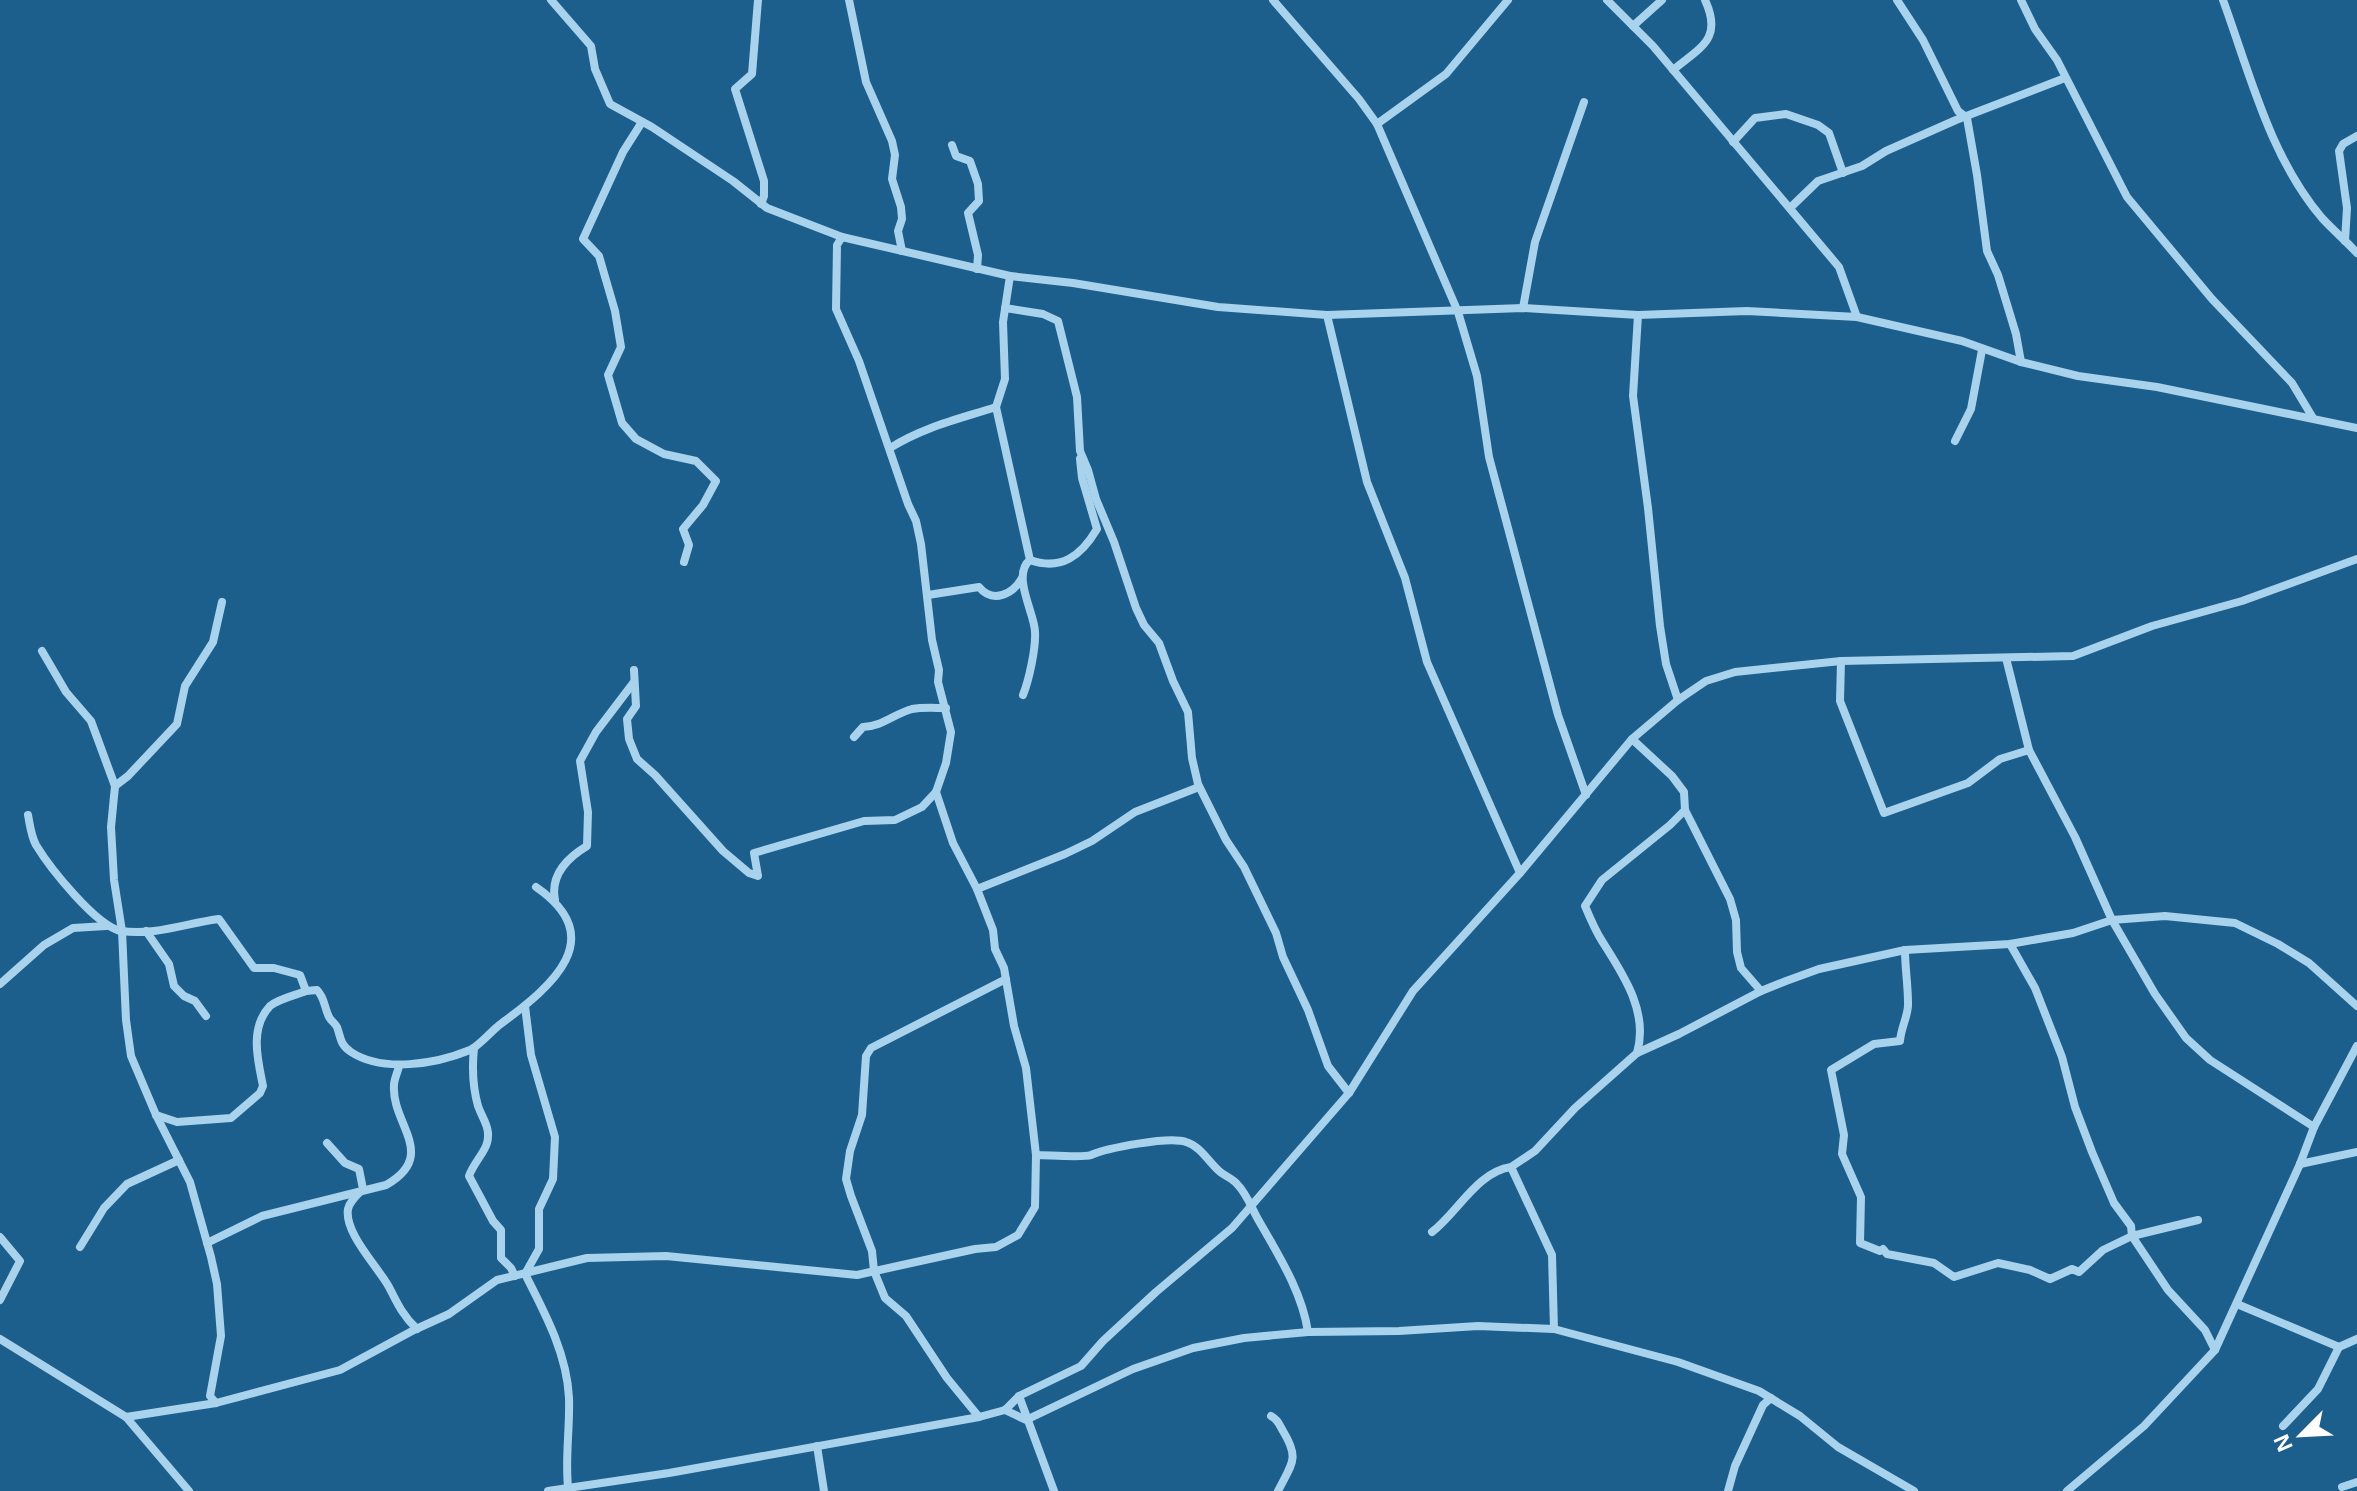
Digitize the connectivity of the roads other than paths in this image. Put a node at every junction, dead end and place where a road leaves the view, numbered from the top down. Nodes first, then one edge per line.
1 (551, 0) edge
2 (758, 0) edge
3 (849, 0) edge
4 (1273, 0) edge
5 (1508, 0) edge
6 (1607, 0) edge
7 (1662, 0) edge
8 (1705, 0) edge
9 (1897, 0) edge
10 (2021, 0) edge
11 (2223, 0) edge
12 (1633, 26) junction
13 (1673, 70) junction
14 (2065, 78) junction
15 (1584, 102) dead end
16 (1967, 118) junction
17 (642, 122) junction
18 (1377, 124) junction
19 (2357, 136) edge
20 (1733, 142) junction
21 (952, 145) dead end
22 (1843, 173) junction
23 (761, 204) junction
24 (1790, 208) junction
25 (842, 237) junction
26 (2345, 241) junction
27 (902, 251) junction
28 (2357, 253) edge
29 (977, 269) junction
30 (1010, 276) junction
31 (1005, 308) junction
32 (1523, 308) junction
33 (1458, 312) junction
34 (1327, 315) junction
35 (1638, 315) junction
36 (1857, 317) junction
37 (1982, 350) junction
38 (2021, 362) junction
39 (996, 407) junction
40 (2313, 418) junction
41 (2357, 428) edge
42 (1955, 441) dead end
43 (890, 448) junction
44 (1080, 451) junction
45 (2357, 559) edge
46 (1030, 560) junction
47 (684, 562) dead end
48 (1023, 577) junction
49 (928, 595) junction
50 (222, 602) dead end
51 (42, 651) dead end
52 (2006, 658) junction
53 (1841, 661) junction
54 (634, 670) dead end
55 (634, 682) junction
56 (1023, 695) dead end
57 (1678, 700) junction
58 (946, 708) junction
59 (854, 737) dead end
60 (1632, 739) junction
61 (2029, 750) junction
62 (115, 786) junction
63 (1199, 787) junction
64 (936, 792) junction
65 (1586, 795) junction
66 (1685, 810) junction
67 (28, 815) dead end
68 (1520, 873) junction
69 (536, 887) dead end
70 (977, 889) junction
71 (556, 901) junction
72 (2112, 920) junction
73 (106, 926) junction
74 (122, 931) junction
75 (146, 931) junction
76 (2010, 944) junction
77 (1905, 950) junction
78 (1006, 979) junction
79 (0, 984) edge
80 (306, 991) junction
81 (1761, 991) junction
82 (525, 1006) junction
83 (2357, 1006) edge
84 (206, 1016) dead end
85 (1642, 1035) junction
86 (1657, 1044) junction
87 (2357, 1046) edge
88 (474, 1048) junction
89 (1637, 1053) junction
90 (399, 1066) junction
91 (1349, 1093) junction
92 (156, 1115) junction
93 (2314, 1127) junction
94 (327, 1143) dead end
95 (2357, 1152) edge
96 (1036, 1155) junction
97 (179, 1160) junction
98 (2300, 1164) junction
99 (1511, 1167) junction
100 (363, 1189) junction
101 (1250, 1205) junction
102 (2198, 1220) dead end
103 (1432, 1232) dead end
104 (2132, 1236) junction
105 (0, 1237) edge
106 (207, 1243) junction
107 (80, 1247) dead end
108 (874, 1271) junction
109 (525, 1274) junction
110 (515, 1276) junction
111 (0, 1300) edge
112 (2237, 1304) junction
113 (417, 1329) junction
114 (1554, 1329) junction
115 (1308, 1332) junction
116 (0, 1339) edge
117 (2357, 1339) edge
118 (2339, 1347) junction
119 (2215, 1350) junction
120 (1019, 1396) junction
121 (1771, 1398) junction
122 (216, 1403) junction
123 (1005, 1410) junction
124 (1271, 1416) dead end
125 (126, 1417) junction
126 (979, 1417) junction
127 (1026, 1420) junction
128 (2283, 1426) dead end
129 (817, 1446) junction
130 (2357, 1482) edge
131 (568, 1487) junction
132 (2342, 1487) dead end
133 (1050, 1489) edge
134 (189, 1491) edge
135 (548, 1491) edge
136 (824, 1491) edge
137 (1278, 1491) edge
138 (1728, 1491) edge
139 (1914, 1491) edge
140 (2067, 1491) edge

1 - 17 street
2 - 23 street
3 - 27 street
4 - 18 street
5 - 18 street
6 - 12 street
7 - 12 street
8 - 13 street
9 - 16 street
10 - 14 street
11 - 26 street
12 - 13 street
13 - 20 street
14 - 16 street
14 - 40 street
15 - 32 street
16 - 22 street
16 - 38 street
17 - 23 street
17 - 47 street
18 - 33 street
19 - 26 street
20 - 22 street
20 - 24 street
21 - 29 street
22 - 24 street
23 - 25 street
24 - 36 street
25 - 27 street
25 - 43 street
26 - 28 street
27 - 29 street
29 - 30 street
30 - 31 street
30 - 34 street
31 - 39 street
31 - 44 street
32 - 33 street
32 - 35 street
33 - 34 street
33 - 65 street
34 - 68 street
35 - 36 street
35 - 57 street
36 - 37 street
37 - 38 street
37 - 42 street
38 - 40 street
39 - 43 street
39 - 46 street
40 - 41 street
43 - 49 street
44 - 46 street
44 - 63 street
45 - 52 street
46 - 48 street
48 - 49 street
48 - 56 street
49 - 58 street
50 - 62 street
51 - 62 street
52 - 53 street
52 - 61 street
53 - 57 street
53 - 61 street
54 - 55 street
55 - 64 street
55 - 71 street
57 - 60 street
58 - 59 street
58 - 64 street
60 - 65 street
60 - 66 street
61 - 72 street
62 - 74 street
63 - 70 street
63 - 91 street
64 - 70 street
65 - 68 street
66 - 81 street
66 - 85 street
67 - 73 street
68 - 91 street
69 - 71 street
70 - 78 street
71 - 82 street
72 - 76 street
72 - 83 street
72 - 93 street
73 - 74 street
73 - 79 street
74 - 75 street
74 - 92 street
75 - 80 street
75 - 84 street
76 - 77 street
76 - 104 street
77 - 81 street
77 - 104 street
78 - 96 street
78 - 108 street
80 - 90 street
80 - 92 street
81 - 86 street
82 - 88 street
82 - 109 street
85 - 86 street
85 - 89 street
86 - 89 street
87 - 93 street
88 - 90 street
88 - 110 street
89 - 99 street
90 - 100 street
91 - 101 street
92 - 97 street
93 - 98 street
94 - 100 street
95 - 98 street
96 - 101 street
96 - 108 street
97 - 106 street
97 - 107 street
98 - 112 street
99 - 103 street
99 - 114 street
100 - 106 street
100 - 113 street
101 - 115 street
101 - 120 street
102 - 104 street
104 - 119 street
105 - 111 street
106 - 122 street
108 - 109 street
108 - 126 street
109 - 110 street
109 - 131 street
110 - 113 street
112 - 118 street
112 - 119 street
113 - 122 street
114 - 115 street
114 - 121 street
115 - 127 street
116 - 125 street
117 - 118 street
118 - 128 street
119 - 140 street
120 - 123 street
120 - 127 street
121 - 138 street
121 - 139 street
122 - 125 street
123 - 126 street
123 - 127 street
124 - 137 street
125 - 134 street
126 - 129 street
127 - 133 street
129 - 131 street
129 - 136 street
130 - 132 street
131 - 135 street

